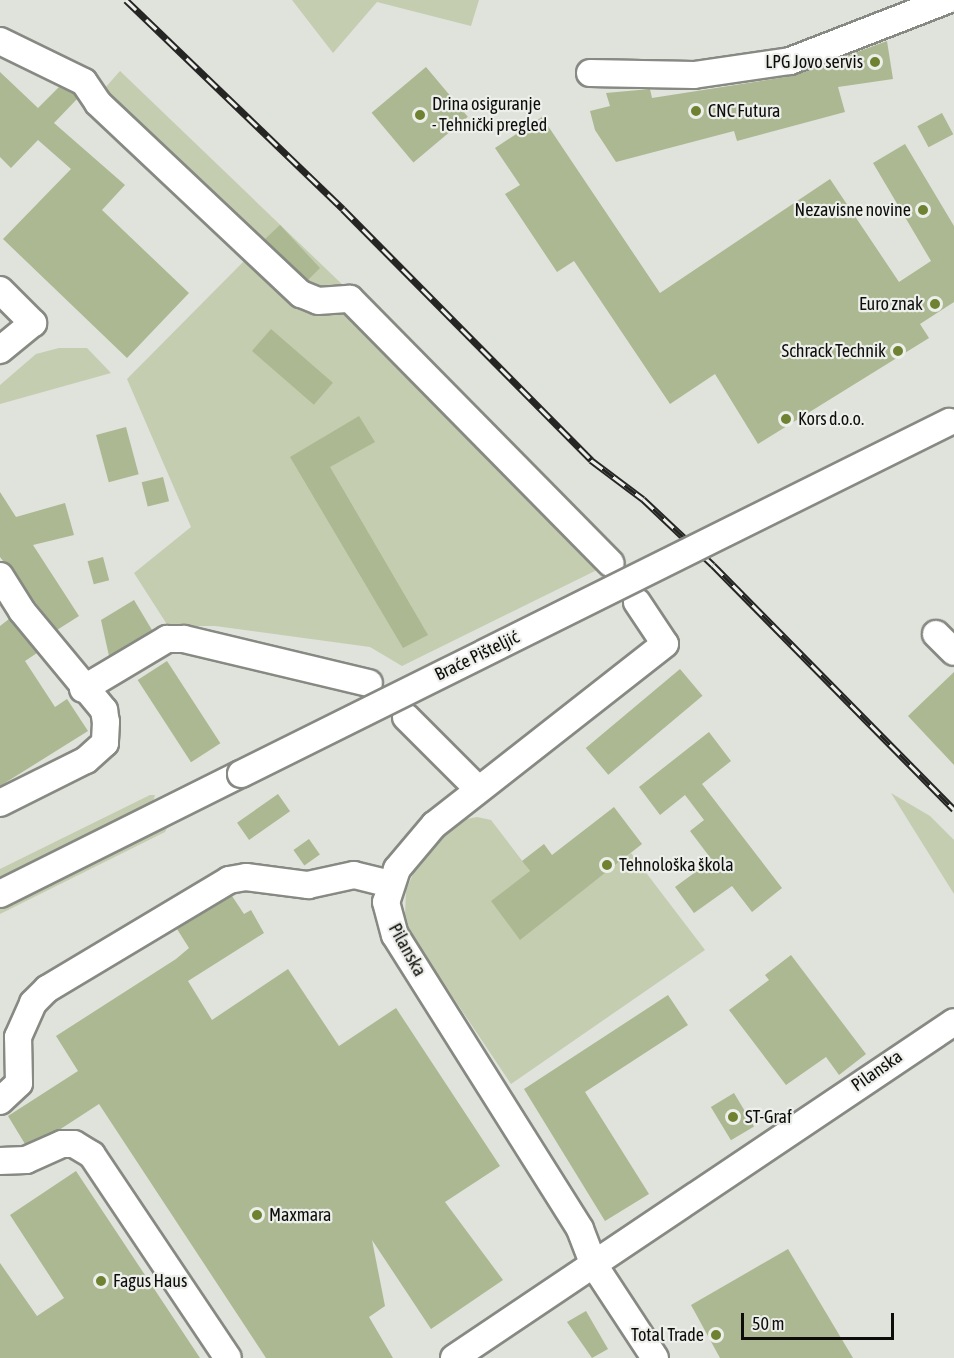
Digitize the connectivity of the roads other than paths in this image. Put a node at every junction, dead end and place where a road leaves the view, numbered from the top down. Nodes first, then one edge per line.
1 (946, 0) edge
2 (0, 41) edge
3 (590, 73) dead end
4 (0, 290) edge
5 (0, 350) edge
6 (951, 421) edge
7 (610, 563) dead end
8 (0, 576) edge
9 (636, 602) dead end
10 (936, 634) dead end
11 (954, 652) edge
12 (369, 683) dead end
13 (83, 689) junction
14 (406, 717) dead end
15 (478, 789) junction
16 (0, 803) edge
17 (389, 884) junction
18 (0, 894) edge
19 (954, 1022) edge
20 (0, 1101) edge
21 (0, 1161) edge
22 (594, 1265) junction
23 (228, 1358) edge
24 (454, 1358) edge
25 (655, 1358) edge

1 - 3 street
2 - 7 street
4 - 5 street
6 - 18 street, Braće Pišteljić, bridge
8 - 13 street
9 - 15 street
10 - 11 street
12 - 13 street
13 - 16 street
14 - 15 street
15 - 17 street
17 - 20 street
17 - 22 street, Pilanska
19 - 22 street, Pilanska
21 - 23 street
22 - 24 street, Pilanska
22 - 25 street

